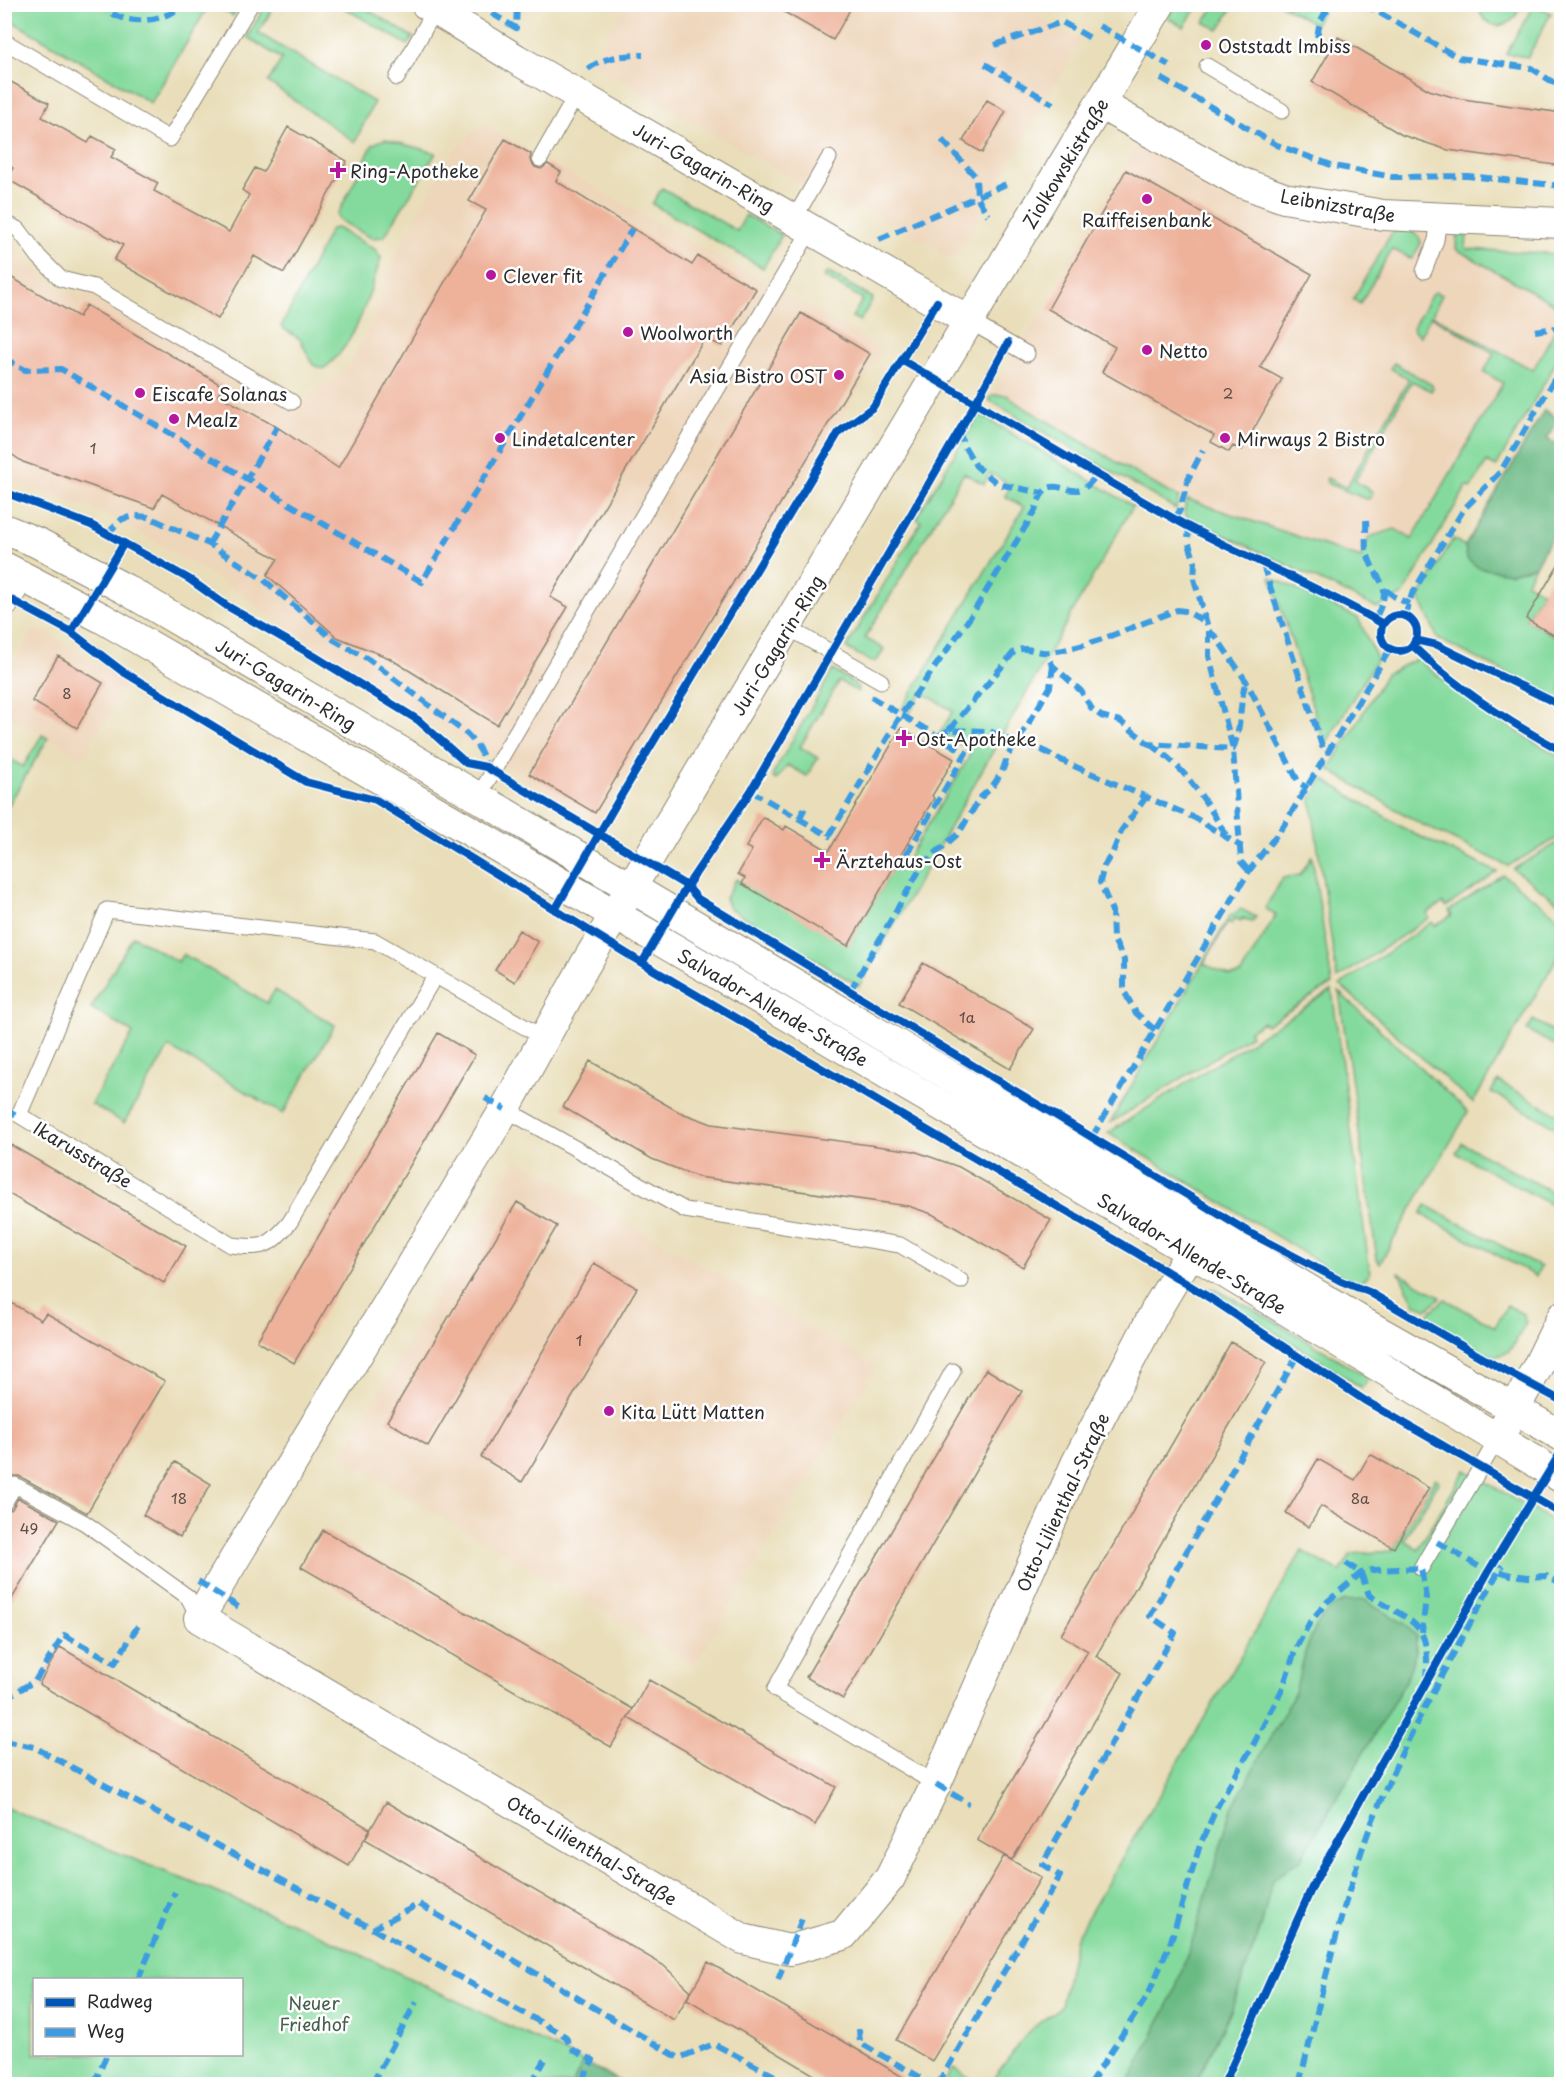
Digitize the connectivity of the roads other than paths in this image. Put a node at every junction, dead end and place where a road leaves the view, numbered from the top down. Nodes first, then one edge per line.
1 (251, 4) edge
2 (1160, 4) edge
3 (431, 7) edge
4 (4, 41) edge
5 (1207, 66) dead end
6 (397, 78) dead end
7 (577, 94) junction
8 (1100, 104) junction
9 (1282, 111) dead end
10 (829, 158) dead end
11 (540, 159) dead end
12 (1439, 218) junction
13 (4, 222) edge
14 (1562, 223) edge
15 (802, 224) junction
16 (1424, 271) dead end
17 (969, 321) junction
18 (1027, 354) dead end
19 (292, 402) dead end
20 (4, 529) edge
21 (12, 571) edge
22 (4, 602) edge
23 (787, 627) junction
24 (881, 681) dead end
25 (478, 796) junction
26 (632, 888) junction
27 (615, 915) junction
28 (435, 976) junction
29 (544, 1038) junction
30 (505, 1109) junction
31 (1198, 1240) junction
32 (961, 1281) dead end
33 (1562, 1317) edge
34 (953, 1371) dead end
35 (1515, 1409) junction
36 (1562, 1436) edge
37 (1497, 1440) junction
38 (1562, 1478) edge
39 (4, 1503) edge
40 (1421, 1568) dead end
41 (199, 1618) junction
42 (936, 1784) junction

1 - 4 lane
2 - 8 street, Ziolkowskistraße
3 - 6 lane
3 - 7 street, Juri-Gagarin-Ring
5 - 9 lane
7 - 11 lane
7 - 15 street, Juri-Gagarin-Ring
8 - 12 street, Leibnizstraße
8 - 17 street, Ziolkowskistraße
10 - 15 lane
12 - 14 street, Leibnizstraße
12 - 16 lane
13 - 19 lane
15 - 17 street, Juri-Gagarin-Ring
15 - 25 lane
17 - 18 lane
17 - 23 street, Juri-Gagarin-Ring
20 - 25 street, Juri-Gagarin-Ring
21 - 22 street
21 - 27 street, Juri-Gagarin-Ring
23 - 24 lane
23 - 26 street, Juri-Gagarin-Ring
25 - 26 street, Juri-Gagarin-Ring
26 - 27 street
26 - 31 street, Salvador-Allende-Straße
27 - 29 street
27 - 31 street, Salvador-Allende-Straße
28 - 28 lane, Ikarusstraße
28 - 29 lane, Ikarusstraße
29 - 30 street
30 - 32 lane
30 - 41 street
31 - 35 street, Salvador-Allende-Straße
31 - 37 street, Salvador-Allende-Straße
31 - 42 street, Otto-Lilienthal-Straße
33 - 35 street
34 - 42 lane
35 - 36 street, Salvador-Allende-Straße
35 - 37 street
37 - 38 street, Salvador-Allende-Straße
37 - 40 lane
39 - 41 lane
41 - 42 street, Otto-Lilienthal-Straße

